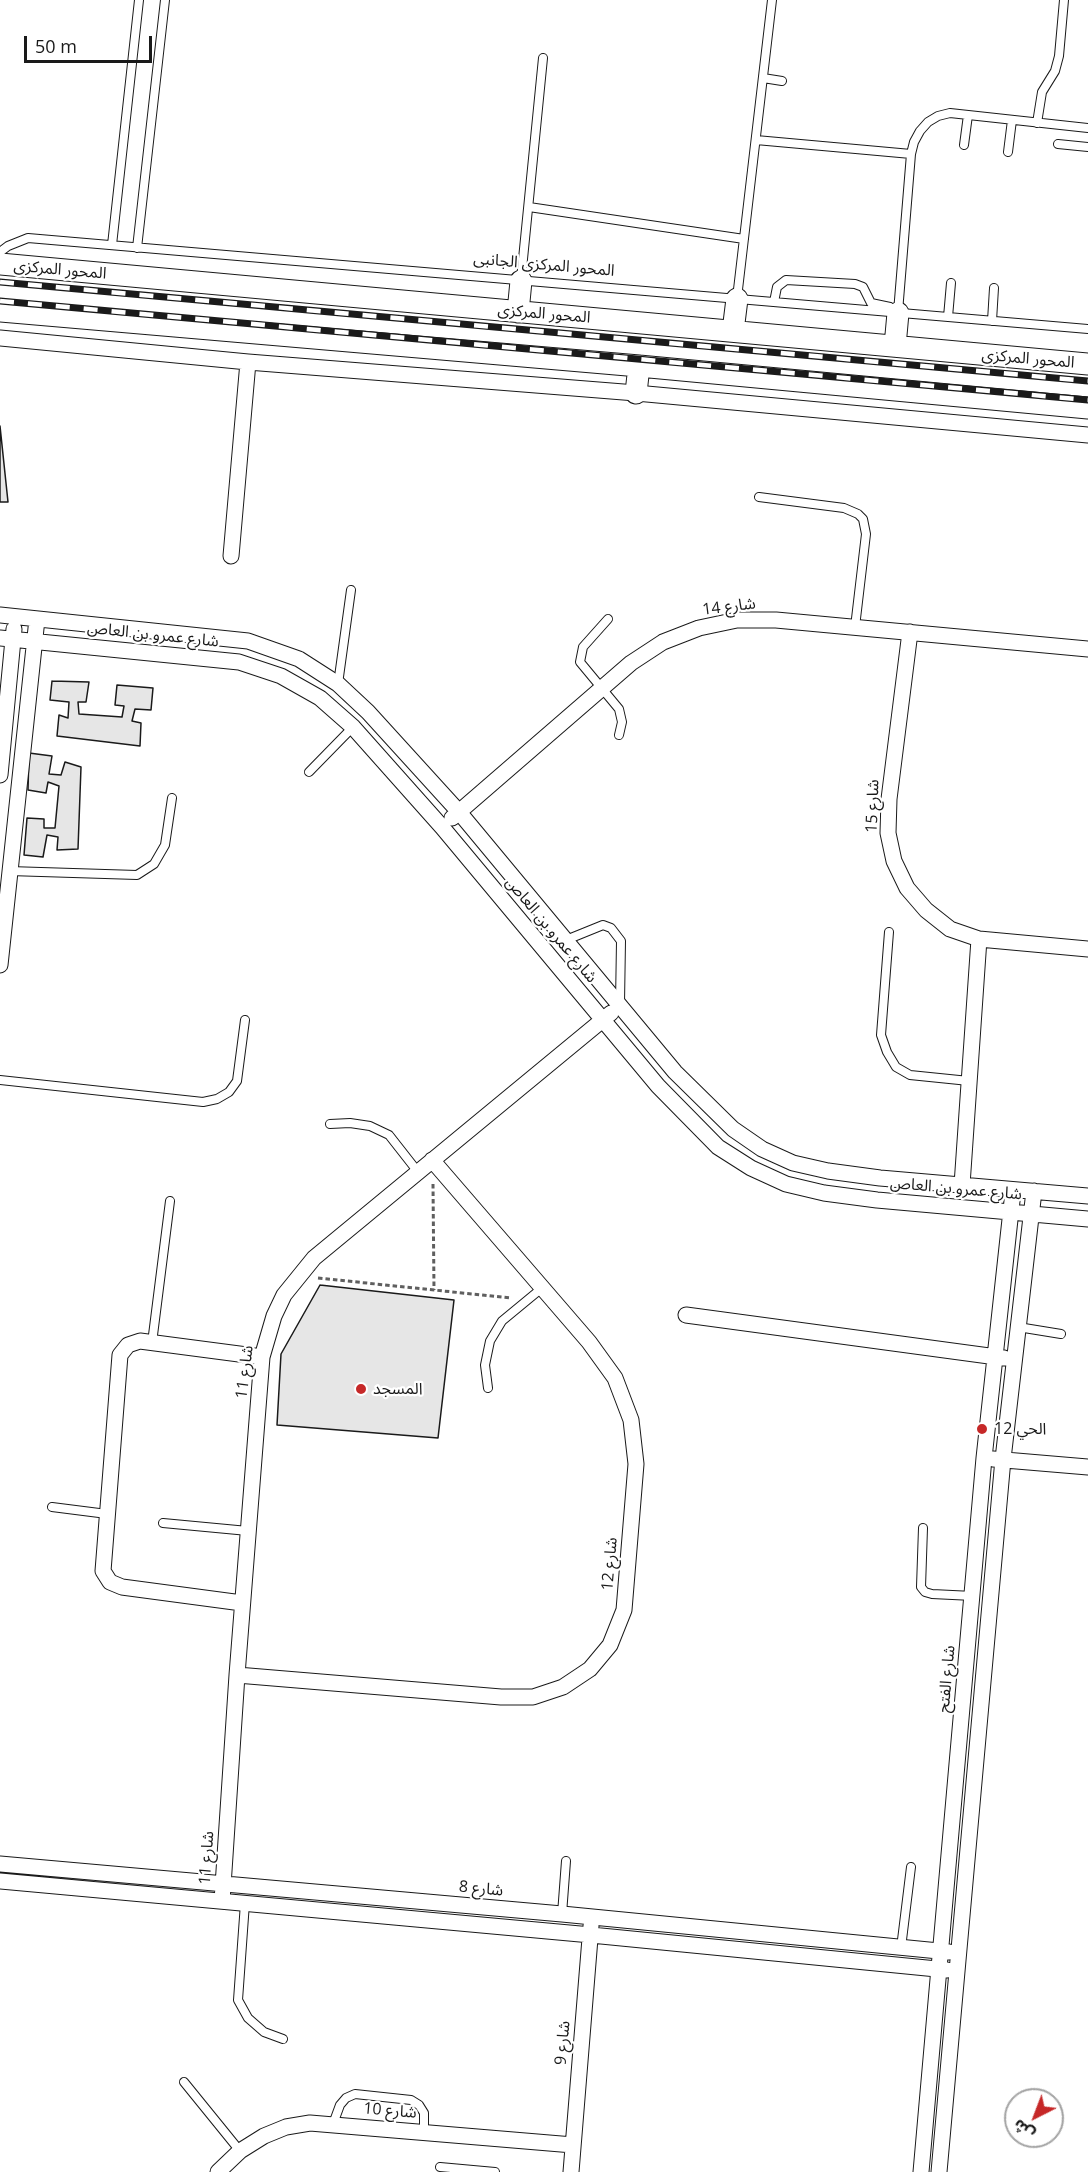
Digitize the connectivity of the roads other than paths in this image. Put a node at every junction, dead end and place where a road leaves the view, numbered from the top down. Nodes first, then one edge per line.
1 (139, 0) edge
2 (165, 0) edge
3 (772, 0) edge
4 (1064, 0) edge
5 (543, 58) dead end
6 (763, 78) junction
7 (782, 81) dead end
8 (968, 115) junction
9 (1012, 120) junction
10 (1037, 123) junction
11 (1088, 128) edge
12 (756, 140) junction
13 (1058, 144) dead end
14 (964, 145) dead end
15 (1088, 147) edge
16 (1008, 152) dead end
17 (911, 154) junction
18 (530, 207) junction
19 (744, 239) junction
20 (112, 245) junction
21 (137, 248) junction
22 (0, 252) edge
23 (0, 264) edge
24 (521, 281) junction
25 (951, 283) dead end
26 (994, 288) dead end
27 (736, 299) junction
28 (774, 302) junction
29 (0, 311) edge
30 (518, 312) junction
31 (898, 313) junction
32 (948, 318) junction
33 (992, 321) junction
34 (1088, 329) edge
35 (733, 332) junction
36 (0, 338) edge
37 (896, 346) junction
38 (248, 362) junction
39 (1088, 364) edge
40 (639, 366) junction
41 (636, 393) junction
42 (1088, 408) edge
43 (1088, 435) edge
44 (759, 497) dead end
45 (231, 555) dead end
46 (351, 590) dead end
47 (7, 616) edge
48 (37, 619) junction
49 (608, 619) dead end
50 (855, 627) junction
51 (910, 632) junction
52 (6, 639) edge
53 (35, 641) junction
54 (1088, 649) edge
55 (338, 684) junction
56 (602, 688) junction
57 (353, 727) junction
58 (619, 735) dead end
59 (309, 772) dead end
60 (0, 775) edge
61 (172, 798) dead end
62 (459, 812) junction
63 (442, 827) junction
64 (9, 871) junction
65 (888, 932) dead end
66 (979, 939) junction
67 (566, 940) junction
68 (1088, 949) edge
69 (0, 965) edge
70 (620, 1005) junction
71 (245, 1020) dead end
72 (603, 1020) junction
73 (0, 1080) edge
74 (969, 1081) junction
75 (330, 1124) dead end
76 (432, 1160) junction
77 (418, 1172) junction
78 (962, 1185) junction
79 (1014, 1189) junction
80 (1034, 1191) junction
81 (1088, 1196) edge
82 (170, 1201) dead end
83 (1011, 1212) junction
84 (1031, 1214) junction
85 (1088, 1219) edge
86 (542, 1288) junction
87 (686, 1315) dead end
88 (1018, 1326) junction
89 (1061, 1334) dead end
90 (152, 1343) junction
91 (262, 1357) junction
92 (996, 1357) junction
93 (1014, 1360) junction
94 (488, 1388) dead end
95 (984, 1458) junction
96 (1003, 1460) junction
97 (1088, 1467) edge
98 (51, 1507) dead end
99 (107, 1514) junction
100 (163, 1523) dead end
101 (922, 1528) dead end
102 (248, 1531) junction
103 (973, 1596) junction
104 (242, 1603) junction
105 (237, 1676) junction
106 (566, 1861) dead end
107 (0, 1864) edge
108 (911, 1867) dead end
109 (0, 1881) edge
110 (223, 1883) junction
111 (222, 1901) junction
112 (245, 1903) junction
113 (562, 1914) junction
114 (592, 1917) junction
115 (591, 1935) junction
116 (901, 1948) junction
117 (940, 1952) junction
118 (958, 1953) junction
119 (938, 1969) junction
120 (956, 1971) junction
121 (283, 2038) dead end
122 (184, 2082) dead end
123 (333, 2124) junction
124 (424, 2132) junction
125 (573, 2145) junction
126 (240, 2151) junction
127 (440, 2167) dead end
128 (218, 2172) edge
129 (495, 2172) edge
130 (571, 2172) edge
131 (921, 2172) edge
132 (939, 2172) edge

1 - 20 lane
2 - 21 lane
3 - 6 lane
4 - 10 lane
5 - 18 lane
6 - 7 lane
6 - 12 lane
8 - 9 lane
8 - 14 lane
8 - 17 lane
9 - 10 lane
9 - 16 lane
10 - 11 lane
12 - 17 lane
12 - 19 lane
13 - 15 lane
17 - 31 lane
18 - 19 lane
18 - 24 lane
19 - 27 lane
20 - 21 lane, المحور المركزى الجانبى
20 - 22 lane, المحور المركزى الجانبى
21 - 24 lane, المحور المركزى الجانبى
23 - 30 main road, المحور المركزى
24 - 27 lane, المحور المركزى الجانبى
24 - 30 main road
25 - 32 lane
26 - 33 lane
27 - 28 lane, المحور المركزى الجانبى
27 - 35 main road
28 - 31 lane, المحور المركزى الجانبى
28 - 31 lane
29 - 40 main road
30 - 35 main road, المحور المركزى
31 - 32 lane, المحور المركزى الجانبى
31 - 37 main road
32 - 33 lane, المحور المركزى الجانبى
33 - 34 lane, المحور المركزى الجانبى
35 - 37 main road, المحور المركزى
36 - 38 street
37 - 39 main road, المحور المركزى
38 - 41 street
38 - 45 street
40 - 41 main road
40 - 42 main road
41 - 43 street
44 - 50 lane
46 - 55 lane
47 - 48 street, شارع عمرو بن العاص
47 - 52 street
48 - 53 street
48 - 55 street, شارع عمرو بن العاص
49 - 56 lane
50 - 51 street, شارع 14
50 - 56 street, شارع 14
51 - 54 street, شارع 14
51 - 66 street, شارع 15
52 - 53 street, شارع عمرو بن العاص
52 - 60 street
53 - 57 street, شارع عمرو بن العاص
53 - 64 street
55 - 62 street, شارع عمرو بن العاص
56 - 58 lane
56 - 62 street, شارع 14
57 - 59 lane
57 - 63 street, شارع عمرو بن العاص
61 - 64 lane
62 - 63 street, شارع 14
62 - 67 street, شارع عمرو بن العاص
63 - 72 street, شارع عمرو بن العاص
64 - 69 street
65 - 74 lane
66 - 68 street, شارع 15
66 - 74 street
67 - 70 street, شارع عمرو بن العاص
67 - 70 lane
70 - 72 street, شارع 11
70 - 78 street, شارع عمرو بن العاص
71 - 73 lane
72 - 76 street, شارع 11
72 - 83 street, شارع عمرو بن العاص
74 - 78 street
75 - 77 lane
76 - 77 street, شارع 11
76 - 86 street, شارع 12
77 - 91 street, شارع 11
78 - 79 street, شارع عمرو بن العاص
79 - 80 street, شارع عمرو بن العاص
79 - 83 street, شارع الفتح
80 - 81 street, شارع عمرو بن العاص
80 - 84 street
82 - 90 lane
83 - 84 street, شارع عمرو بن العاص
83 - 92 street, شارع الفتح
84 - 85 street, شارع عمرو بن العاص
84 - 88 street
86 - 94 lane
86 - 105 street, شارع 12
87 - 92 street
88 - 89 lane
88 - 93 street
90 - 91 street
90 - 99 street
91 - 102 street, شارع 11
92 - 93 street
92 - 95 street, شارع الفتح
93 - 96 street
95 - 96 street
95 - 103 street, شارع الفتح
96 - 97 street
96 - 118 street
98 - 99 lane
99 - 104 street
100 - 102 lane
101 - 103 lane
102 - 104 street, شارع 11
103 - 117 street, شارع الفتح
104 - 105 street, شارع 11
105 - 110 street, شارع 11
106 - 113 lane
107 - 110 street, شارع 8
108 - 116 lane
109 - 111 street
110 - 111 street, شارع 11
110 - 113 street, شارع 8
111 - 112 street
112 - 115 street
112 - 121 lane
113 - 114 street, شارع 8
114 - 115 street, شارع 9
114 - 116 street, شارع 8
115 - 119 street
115 - 125 street, شارع 9
116 - 117 street, شارع 8
117 - 118 street, شارع 8
117 - 119 street, شارع الفتح
118 - 120 street
119 - 120 street
119 - 131 street, شارع الفتح
120 - 132 street
122 - 126 lane
123 - 124 street, شارع 10
123 - 124 lane
123 - 126 street, شارع 10
124 - 125 street, شارع 10
125 - 130 street, شارع 9
126 - 128 street, شارع 10
127 - 129 lane

